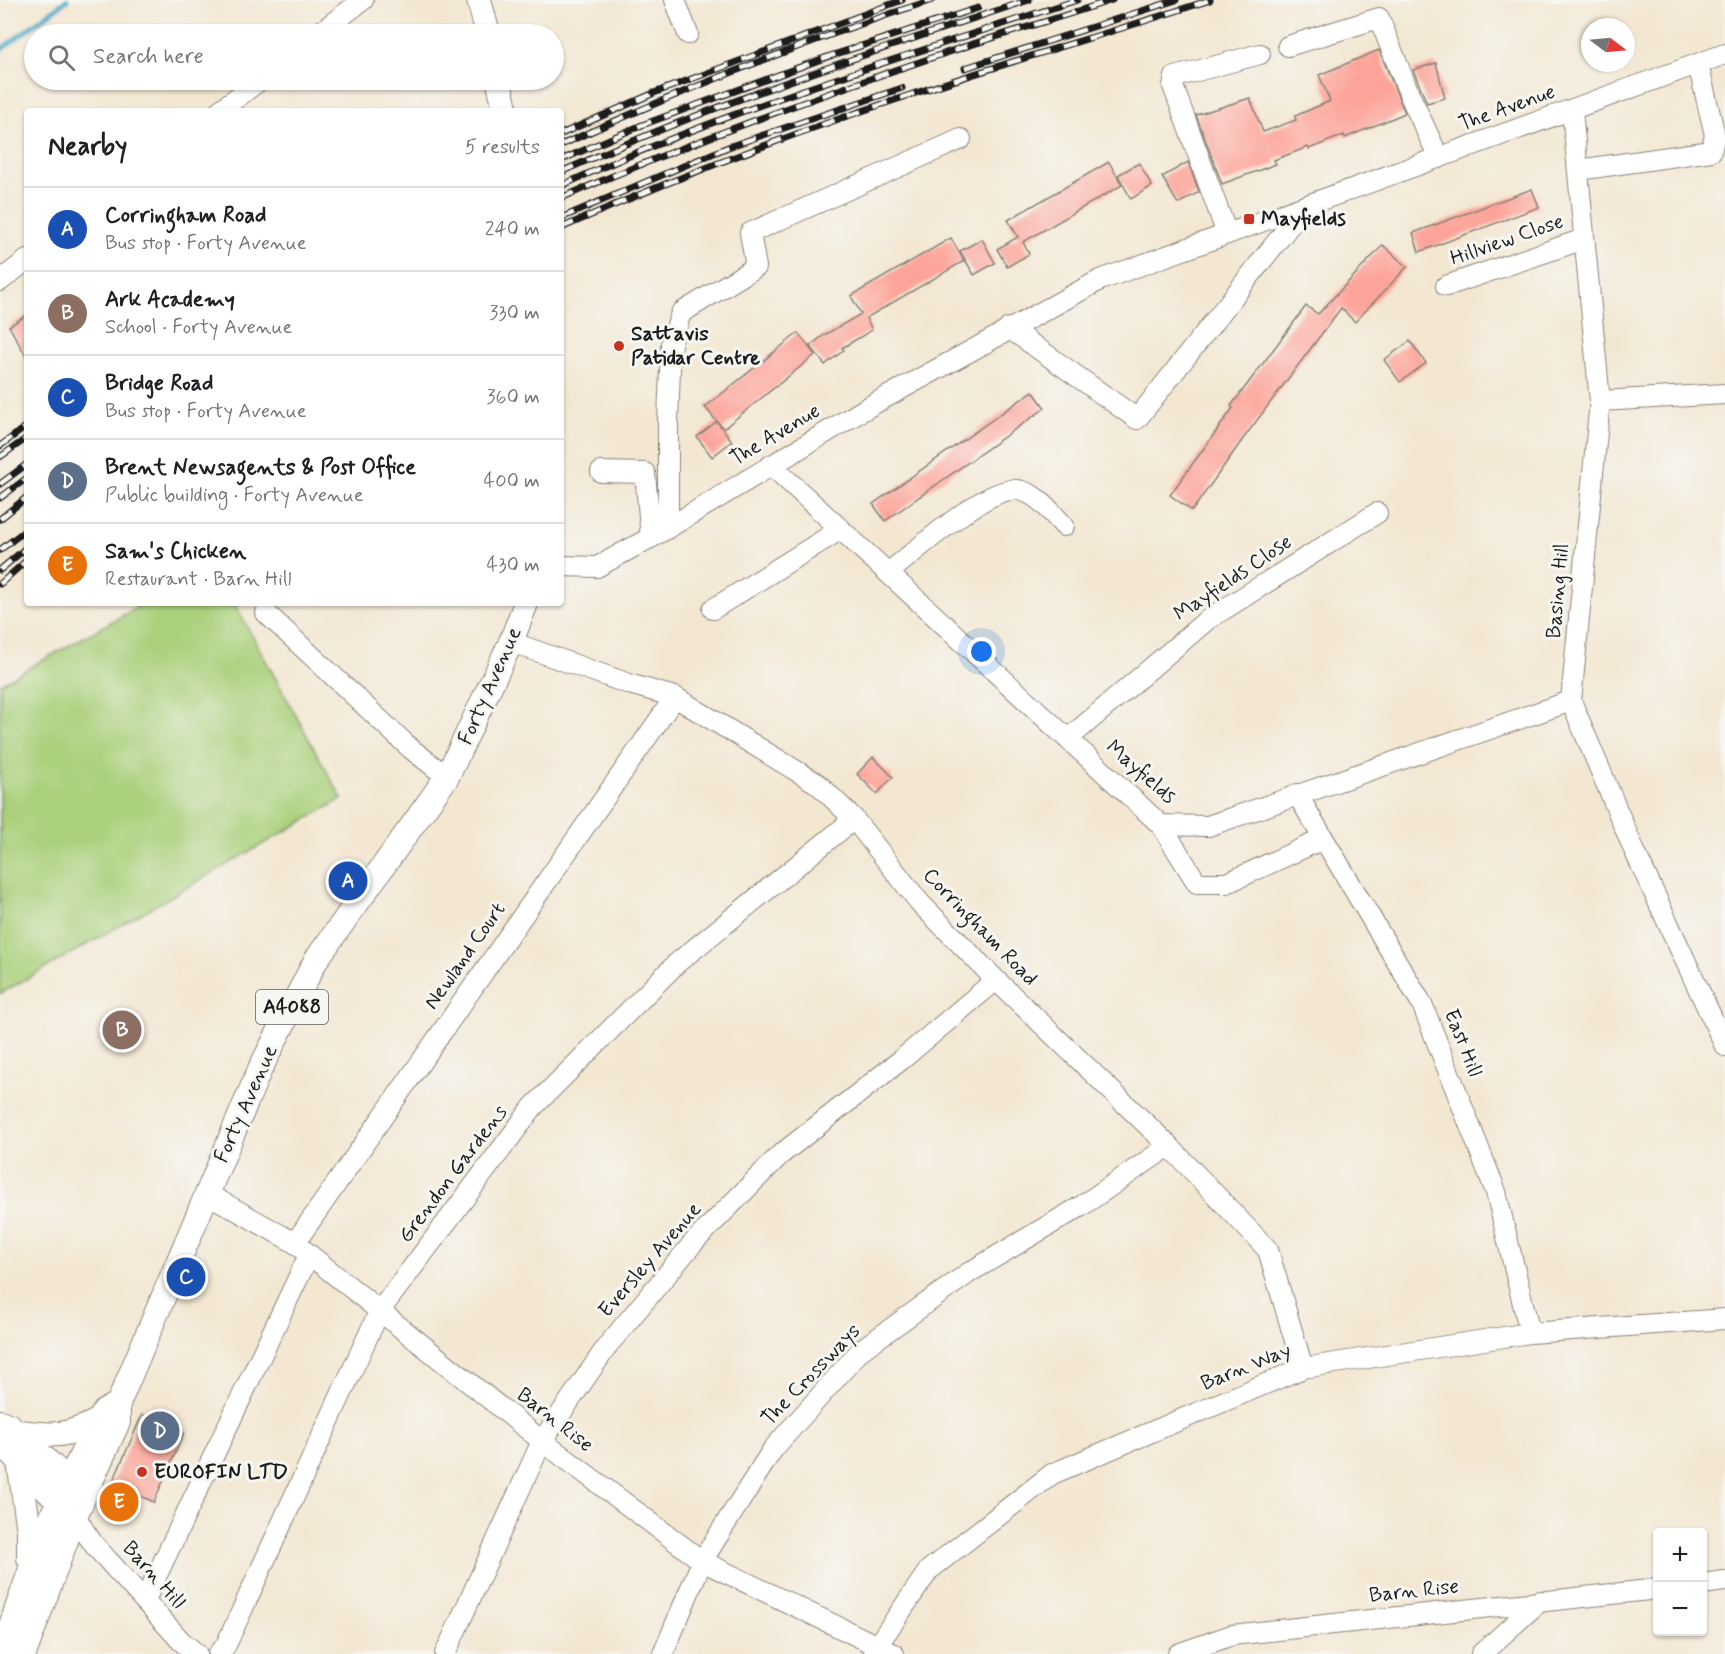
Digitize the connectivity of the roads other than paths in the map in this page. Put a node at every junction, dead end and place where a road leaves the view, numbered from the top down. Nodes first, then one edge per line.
1 (363, 0) edge
2 (479, 0) edge
3 (675, 0) edge
4 (331, 24) edge
5 (485, 24) edge
6 (688, 34) dead end
7 (1288, 46) dead end
8 (1260, 54) dead end
9 (1725, 54) edge
10 (1698, 64) junction
11 (247, 90) edge
12 (501, 90) edge
13 (223, 108) edge
14 (505, 108) edge
15 (1572, 110) junction
16 (961, 139) dead end
17 (1439, 158) junction
18 (1578, 170) junction
19 (1305, 206) junction
20 (1227, 234) junction
21 (1584, 239) junction
22 (24, 262) edge
23 (0, 281) edge
24 (1446, 286) dead end
25 (1009, 328) junction
26 (1725, 394) edge
27 (1600, 400) junction
28 (771, 465) junction
29 (601, 472) dead end
30 (1377, 513) dead end
31 (1064, 526) dead end
32 (841, 529) junction
33 (659, 533) junction
34 (564, 566) edge
35 (888, 573) junction
36 (524, 606) edge
37 (713, 609) dead end
38 (266, 614) dead end
39 (511, 642) junction
40 (675, 697) junction
41 (1571, 701) junction
42 (1068, 739) junction
43 (447, 777) junction
44 (1296, 794) junction
45 (854, 819) junction
46 (1161, 825) junction
47 (1323, 839) junction
48 (996, 980) junction
49 (1725, 1046) edge
50 (1169, 1146) junction
51 (206, 1193) junction
52 (302, 1249) junction
53 (379, 1312) junction
54 (1725, 1319) edge
55 (1530, 1334) junction
56 (1303, 1368) junction
57 (118, 1404) junction
58 (98, 1421) junction
59 (6, 1432) edge
60 (542, 1441) junction
61 (19, 1462) junction
62 (63, 1492) junction
63 (75, 1516) junction
64 (702, 1561) junction
65 (29, 1575) junction
66 (1725, 1581) edge
67 (1707, 1583) edge
68 (1653, 1590) edge
69 (145, 1600) junction
70 (1540, 1601) junction
71 (882, 1651) edge
72 (16, 1652) edge
73 (197, 1654) edge
74 (218, 1654) edge
75 (445, 1654) edge
76 (663, 1654) edge
77 (1178, 1654) edge
78 (1481, 1654) edge

1 - 4 street
2 - 5 main road
3 - 6 street
7 - 17 street
8 - 20 street
9 - 10 street, The Avenue
10 - 15 street, The Avenue
10 - 18 street
11 - 13 street
12 - 14 main road
15 - 17 street, The Avenue
15 - 18 street, Basing Hill
16 - 33 street
17 - 19 street, The Avenue
18 - 21 street, Basing Hill
19 - 20 street, The Avenue
19 - 25 street
20 - 25 street, The Avenue
21 - 24 street, Hillview Close
21 - 27 street, Basing Hill
22 - 23 street
25 - 28 street, The Avenue
26 - 27 street
27 - 41 street, Basing Hill
28 - 32 street, Mayfields
28 - 33 street, The Avenue
29 - 33 street
30 - 42 street, Mayfields Close
31 - 35 street
32 - 35 street, Mayfields
32 - 37 street
33 - 34 street, The Avenue
35 - 42 street, Mayfields
36 - 39 main road, Forty Avenue / A4088
38 - 43 street
39 - 40 street, Corringham Road
39 - 43 main road, Forty Avenue / A4088
40 - 45 street, Corringham Road
40 - 52 street, Newland Court
41 - 44 street, Mayfields
41 - 49 street, Basing Hill
42 - 46 street, Mayfields
43 - 51 main road, Forty Avenue / A4088
44 - 46 street, Mayfields
44 - 47 street, East Hill
45 - 48 street, Corringham Road
45 - 53 street, Grendon Gardens
46 - 47 street
47 - 55 street, East Hill
48 - 50 street, Corringham Road
48 - 60 street, Eversley Avenue
50 - 56 street, Corringham Road
50 - 64 street, The Crossways
51 - 52 street, Barn Rise
51 - 57 main road, Forty Avenue / A4088
52 - 53 street, Barn Rise
52 - 69 street, Newland Court
53 - 60 street, Barn Rise
53 - 74 street, Grendon Gardens
54 - 55 street, Barn Way
55 - 56 street, Barn Way
56 - 71 street, Barn Way
57 - 58 main road, Forty Avenue / A4088
57 - 63 main road
58 - 59 main road
58 - 62 main road, Forty Avenue / A4088
59 - 61 main road
59 - 62 main road
60 - 64 street, Barn Rise
60 - 75 street, Eversley Avenue
61 - 62 main road
61 - 65 main road
62 - 63 street, Barn Hill
62 - 65 main road, A4088
63 - 69 street, Barn Hill
63 - 72 main road
64 - 71 street, Barn Rise
64 - 76 street, The Crossways
65 - 72 main road, A4088
66 - 67 street
68 - 70 street, Barn Rise
69 - 73 street, Barn Hill
70 - 77 street, Barn Rise
70 - 78 street

